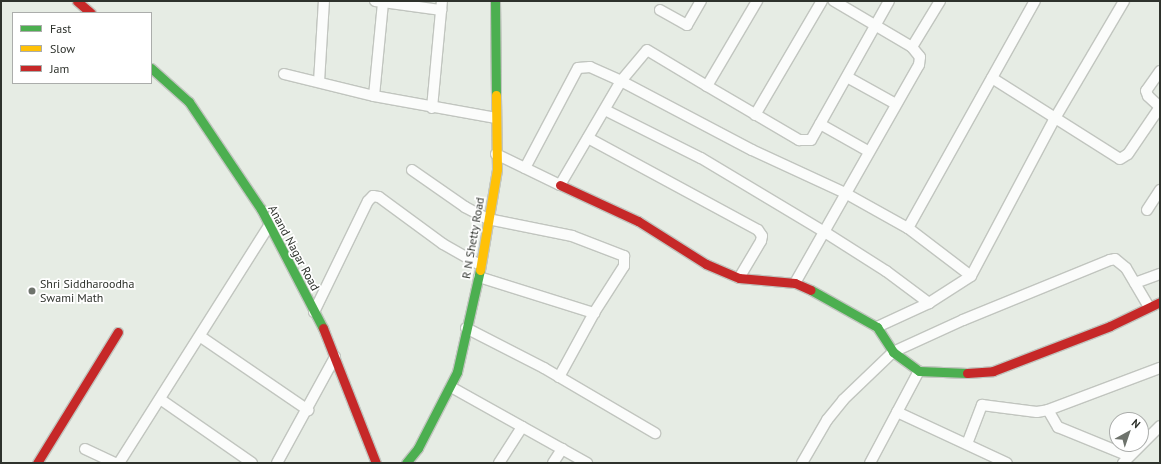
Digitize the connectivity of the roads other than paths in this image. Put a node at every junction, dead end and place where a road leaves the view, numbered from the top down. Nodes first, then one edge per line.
1 (77, 1) edge
2 (324, 1) edge
3 (495, 1) edge
4 (701, 1) edge
5 (757, 1) edge
6 (822, 1) edge
7 (834, 1) edge
8 (889, 1) edge
9 (940, 1) edge
10 (1036, 1) edge
11 (1124, 1) edge
12 (379, 2) edge
13 (442, 5) edge
14 (660, 10) dead end
15 (89, 12) edge
16 (875, 24) junction
17 (912, 47) junction
18 (152, 69) edge
19 (1160, 71) edge
20 (284, 74) dead end
21 (847, 77) junction
22 (992, 78) junction
23 (621, 81) junction
24 (319, 82) junction
25 (707, 86) junction
26 (374, 96) junction
27 (896, 104) junction
28 (1160, 107) edge
29 (432, 108) junction
30 (604, 110) junction
31 (755, 115) junction
32 (496, 118) junction
33 (1054, 120) junction
34 (820, 124) junction
35 (588, 138) junction
36 (868, 151) junction
37 (496, 154) junction
38 (525, 168) junction
39 (412, 170) dead end
40 (560, 186) junction
41 (1160, 190) edge
42 (844, 193) junction
43 (1147, 210) dead end
44 (488, 219) junction
45 (268, 227) junction
46 (908, 228) junction
47 (824, 231) junction
48 (480, 265) junction
49 (1160, 274) edge
50 (971, 276) junction
51 (478, 277) junction
52 (739, 278) junction
53 (1135, 282) junction
54 (795, 283) junction
55 (1160, 302) edge
56 (929, 303) junction
57 (1149, 307) junction
58 (314, 312) junction
59 (594, 313) junction
60 (466, 328) junction
61 (879, 329) junction
62 (118, 332) dead end
63 (201, 337) junction
64 (891, 348) junction
65 (336, 357) junction
66 (1160, 368) edge
67 (919, 371) junction
68 (559, 377) junction
69 (451, 387) junction
70 (160, 399) junction
71 (308, 410) junction
72 (1048, 410) junction
73 (897, 412) junction
74 (1160, 426) edge
75 (522, 427) junction
76 (655, 433) dead end
77 (967, 444) junction
78 (85, 449) dead end
79 (562, 449) junction
80 (1126, 460) edge
81 (375, 462) edge
82 (872, 462) edge
83 (37, 463) edge
84 (115, 463) edge
85 (120, 463) edge
86 (252, 463) edge
87 (277, 463) edge
88 (406, 463) edge
89 (499, 463) edge
90 (553, 463) edge
91 (587, 463) edge
92 (802, 463) edge
93 (1006, 463) edge

1 - 15 street
2 - 24 street
3 - 32 street, R N Shetty Road
4 - 14 street
5 - 25 street
6 - 31 street
7 - 16 street
8 - 16 street
9 - 17 street
10 - 22 street
11 - 33 street
12 - 13 street
12 - 26 street
13 - 29 street
16 - 17 street
16 - 21 street
17 - 27 street
18 - 45 street, Anand Nagar Road
19 - 28 street
20 - 24 street
21 - 27 street
21 - 34 street
22 - 33 street
22 - 46 street
23 - 25 street
23 - 30 street
23 - 38 street
23 - 42 street
24 - 26 street
25 - 31 street
26 - 29 street
27 - 36 street
28 - 33 street
29 - 32 street
30 - 35 street
30 - 47 street
31 - 34 street
32 - 37 street, R N Shetty Road
33 - 50 street
34 - 36 street
35 - 40 street
35 - 52 street
36 - 42 street
37 - 38 street
37 - 44 street, R N Shetty Road
38 - 40 street
39 - 44 street
40 - 52 street
41 - 43 street
42 - 46 street
42 - 47 street
44 - 48 street, R N Shetty Road
44 - 59 street
45 - 58 street, Anand Nagar Road
45 - 63 street
46 - 50 street
47 - 54 street
47 - 56 street
48 - 51 street, R N Shetty Road
48 - 58 street
49 - 53 street
50 - 56 street
51 - 59 street
51 - 60 street, R N Shetty Road
52 - 54 street
53 - 57 street
53 - 64 street
54 - 61 street
55 - 57 street
56 - 61 street
57 - 67 street
58 - 65 street, Anand Nagar Road
59 - 68 street
60 - 68 street
60 - 69 street, R N Shetty Road
61 - 64 street
62 - 83 street
63 - 70 street
63 - 71 street
64 - 67 street
64 - 92 street
65 - 71 street
65 - 81 street, Anand Nagar Road
66 - 72 street
67 - 73 street
68 - 76 street
69 - 75 street
69 - 88 street, R N Shetty Road
70 - 85 street
70 - 86 street
71 - 87 street
72 - 77 street
72 - 80 street
73 - 77 street
73 - 82 street
74 - 80 street
75 - 79 street
75 - 89 street
77 - 93 street
78 - 84 street
79 - 90 street
79 - 91 street

